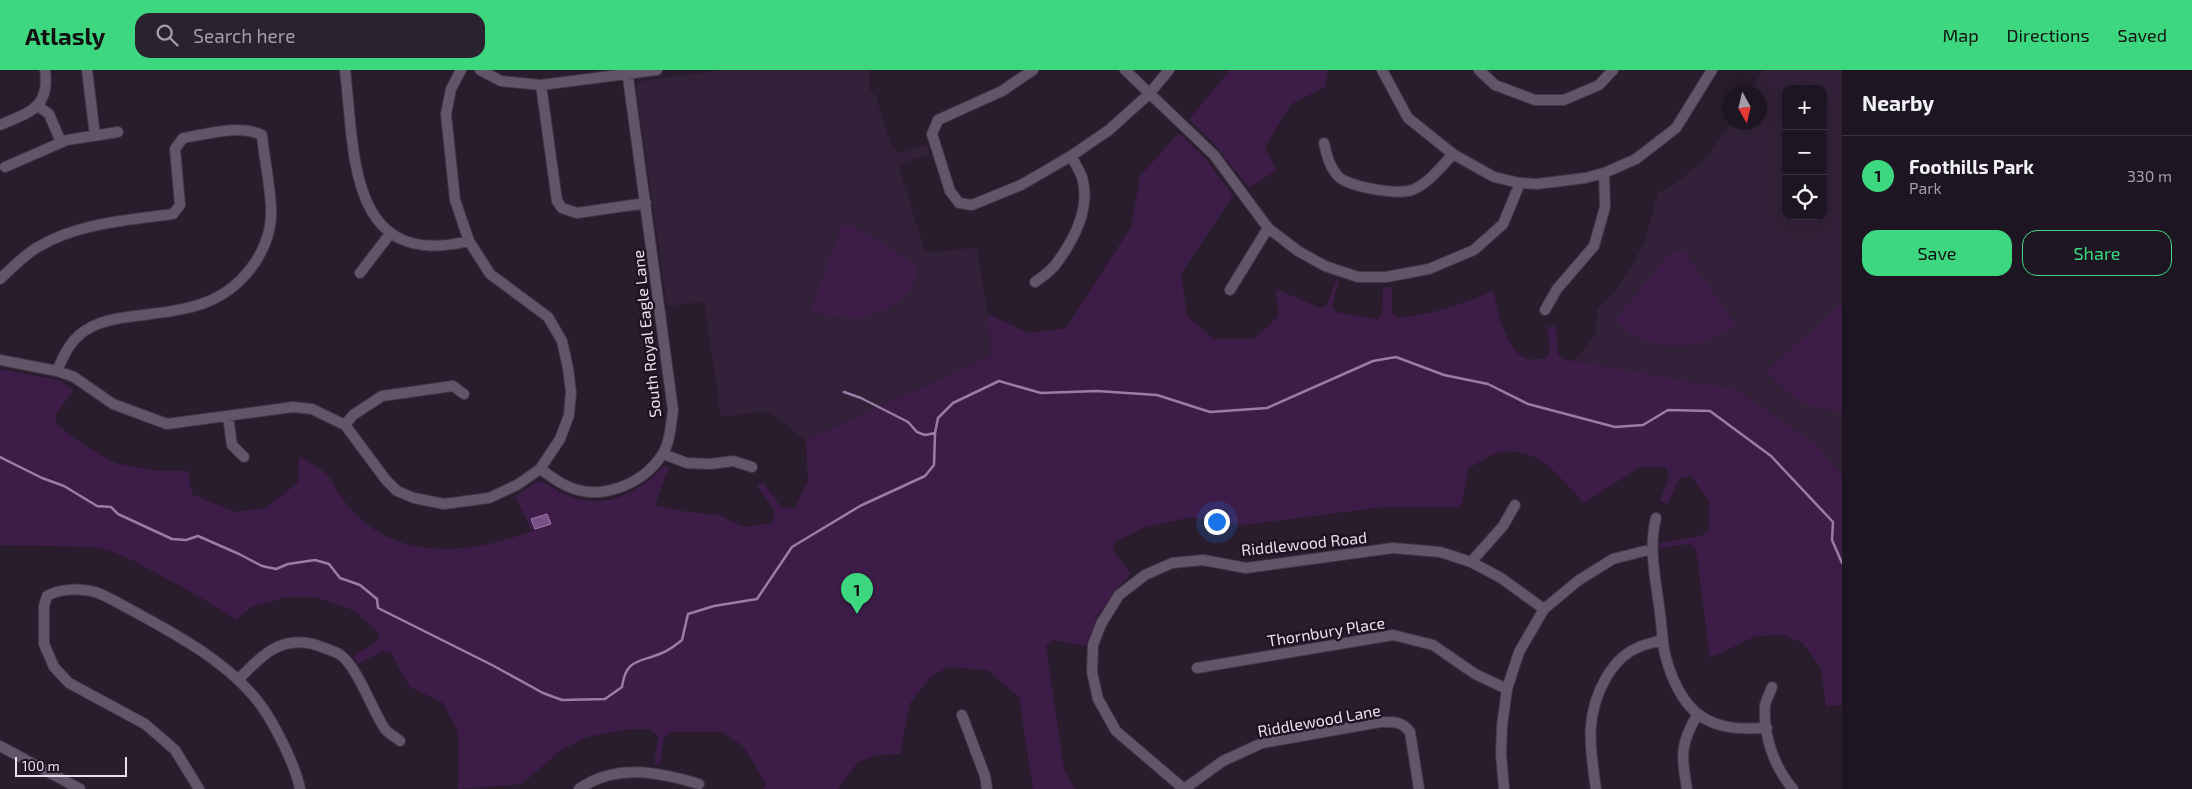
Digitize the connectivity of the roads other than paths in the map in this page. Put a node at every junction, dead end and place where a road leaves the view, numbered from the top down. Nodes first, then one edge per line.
1 (45, 70) edge
2 (87, 70) edge
3 (345, 70) edge
4 (461, 70) edge
5 (480, 70) edge
6 (657, 70) edge
7 (1032, 70) edge
8 (1125, 70) edge
9 (1169, 70) edge
10 (1382, 70) edge
11 (1478, 70) edge
12 (1613, 70) edge
13 (1712, 70) edge
14 (627, 72) edge
15 (541, 86) junction
16 (1149, 94) junction
17 (38, 106) junction
18 (0, 125) edge
19 (118, 132) dead end
20 (95, 136) junction
21 (61, 142) junction
22 (1324, 143) dead end
23 (1452, 154) junction
24 (1071, 156) junction
25 (5, 167) dead end
26 (1604, 173) junction
27 (1520, 183) junction
28 (646, 203) junction
29 (1268, 228) junction
30 (390, 234) junction
31 (468, 241) junction
32 (360, 274) dead end
33 (0, 279) edge
34 (1035, 282) dead end
35 (1230, 290) dead end
36 (1545, 310) dead end
37 (0, 360) edge
38 (57, 371) junction
39 (464, 394) dead end
40 (228, 416) junction
41 (345, 425) junction
42 (663, 454) junction
43 (244, 456) dead end
44 (752, 467) dead end
45 (540, 469) junction
46 (1515, 504) dead end
47 (1656, 518) dead end
48 (1652, 549) junction
49 (1472, 562) junction
50 (1544, 609) junction
51 (1664, 640) junction
52 (1197, 668) dead end
53 (238, 680) junction
54 (1772, 687) dead end
55 (1507, 689) junction
56 (1698, 714) junction
57 (962, 715) dead end
58 (1767, 728) junction
59 (400, 741) dead end
60 (0, 746) edge
61 (699, 784) dead end
62 (80, 789) edge
63 (199, 789) edge
64 (300, 789) edge
65 (579, 789) edge
66 (987, 789) edge
67 (1184, 789) edge
68 (1419, 789) edge
69 (1504, 789) edge
70 (1596, 789) edge
71 (1687, 789) edge
72 (1793, 789) edge

1 - 17 street
2 - 20 street
3 - 30 street
4 - 31 street
5 - 15 street
6 - 14 street
7 - 24 street
8 - 16 street
9 - 16 street
10 - 23 street
11 - 12 street
13 - 26 street
14 - 15 street
14 - 28 street, South Royal Eagle Lane
15 - 28 street
16 - 24 street
16 - 29 street
17 - 18 street
17 - 21 street
19 - 20 street
20 - 21 street
21 - 25 street
22 - 23 street
23 - 27 street
24 - 34 street
26 - 27 street
26 - 36 street
27 - 29 street
28 - 42 street, South Royal Eagle Lane
29 - 35 street
30 - 31 street
30 - 32 street
31 - 45 street
33 - 38 street
37 - 38 street
38 - 40 street
39 - 41 street
40 - 41 street
40 - 43 street
41 - 45 street
42 - 44 street
42 - 45 street, South Royal Eagle Lane
46 - 49 street
47 - 48 street
48 - 50 street
48 - 51 street
49 - 50 street, Riddlewood Road
49 - 67 street, Riddlewood Road
50 - 55 street
51 - 56 street
51 - 70 street
52 - 55 street, Thornbury Place
53 - 59 street
53 - 63 street
53 - 64 street
54 - 58 street
55 - 69 street
56 - 58 street
56 - 71 street
57 - 66 street
58 - 72 street
60 - 62 street
61 - 65 street
67 - 68 street, Riddlewood Lane

